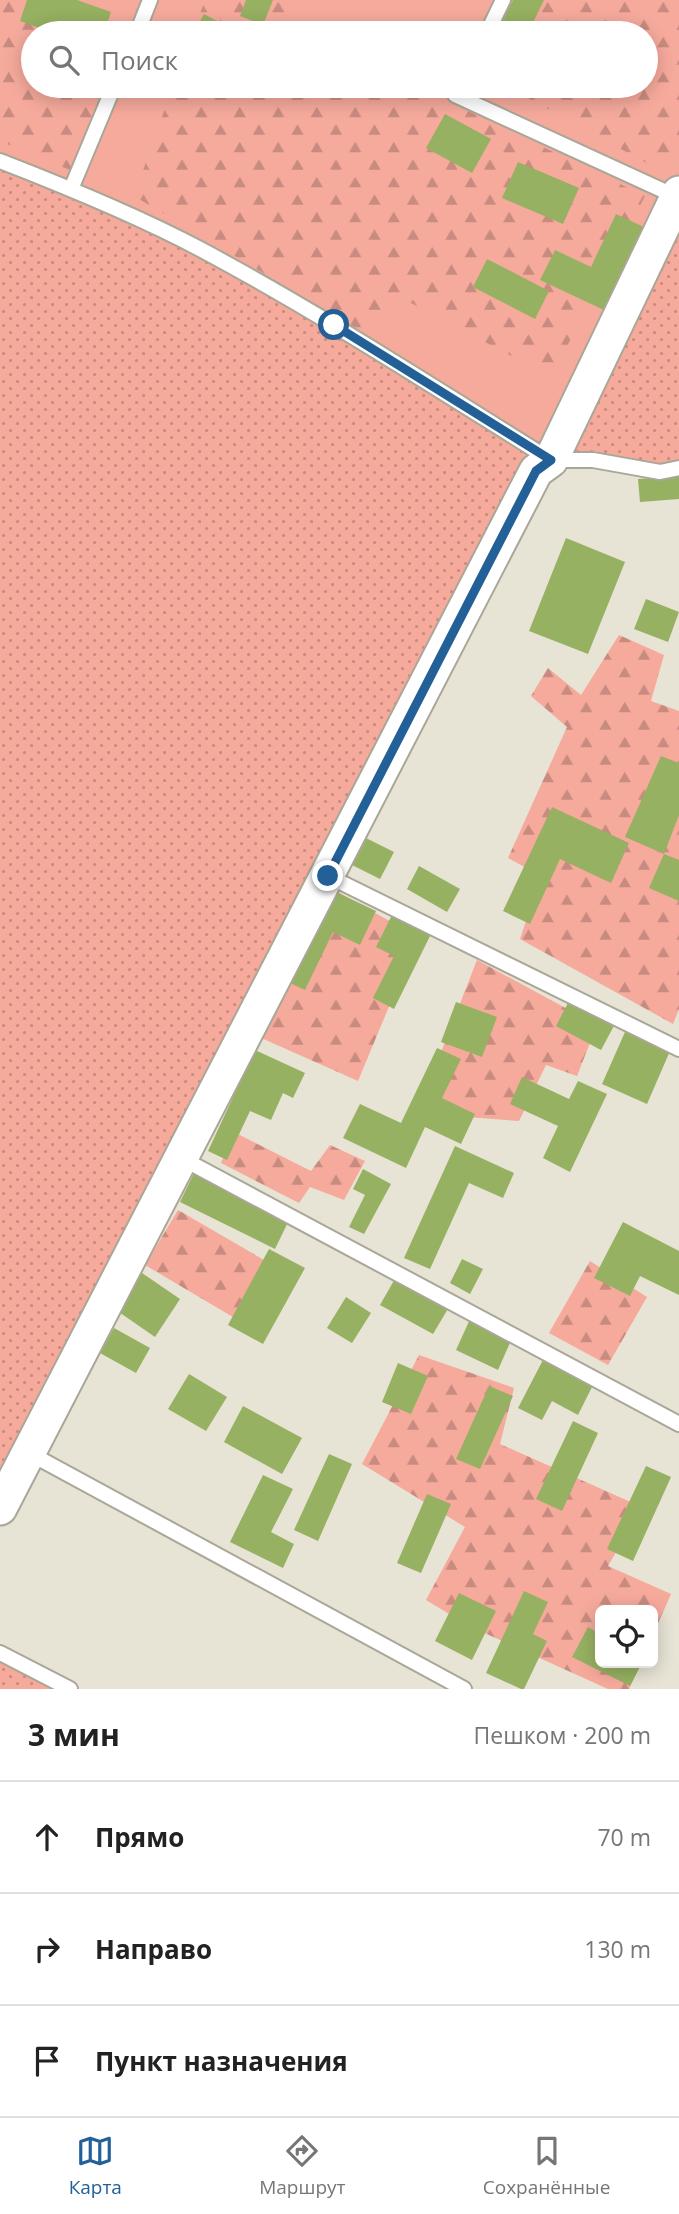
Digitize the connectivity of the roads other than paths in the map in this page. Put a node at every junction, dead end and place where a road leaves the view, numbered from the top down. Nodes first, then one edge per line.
1 (150, 0) edge
2 (503, 0) edge
3 (142, 21) edge
4 (493, 21) edge
5 (109, 98) edge
6 (462, 98) edge
7 (0, 161) edge
8 (71, 189) junction
9 (678, 195) edge
10 (551, 460) junction
11 (679, 468) edge
12 (328, 876) junction
13 (679, 1049) edge
14 (183, 1159) junction
15 (679, 1424) edge
16 (29, 1453) junction
17 (0, 1508) edge
18 (0, 1653) edge
19 (71, 1689) edge
20 (464, 1689) edge

1 - 3 lane
2 - 4 lane
5 - 8 lane
6 - 9 lane
7 - 8 lane
8 - 10 lane
9 - 10 street
10 - 11 lane
10 - 12 street
12 - 13 lane
12 - 14 street
14 - 15 lane
14 - 16 street
16 - 17 street
16 - 20 lane
18 - 19 lane

